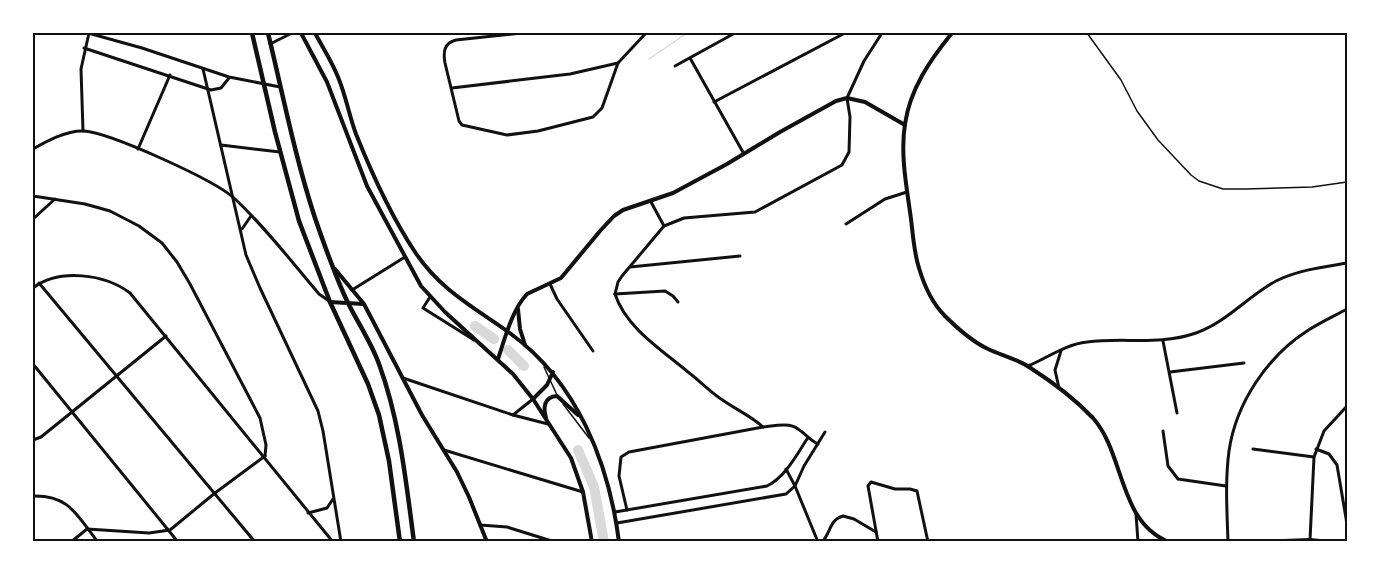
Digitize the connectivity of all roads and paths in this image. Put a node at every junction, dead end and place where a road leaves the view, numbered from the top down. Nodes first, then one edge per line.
1 (89, 33) edge
2 (252, 33) edge
3 (268, 33) edge
4 (292, 33) edge
5 (301, 33) edge
6 (315, 33) edge
7 (522, 33) edge
8 (646, 33) edge
9 (735, 33) edge
10 (845, 33) edge
11 (882, 33) edge
12 (952, 33) edge
13 (1087, 33) edge
14 (270, 44) junction
15 (84, 48) junction
16 (690, 58) junction
17 (618, 63) junction
18 (675, 66) dead end
19 (203, 69) junction
20 (170, 75) junction
21 (229, 77) junction
22 (264, 85) junction
23 (207, 87) junction
24 (280, 87) junction
25 (452, 88) junction
26 (847, 98) junction
27 (714, 102) junction
28 (905, 125) junction
29 (83, 131) junction
30 (221, 145) junction
31 (33, 149) edge
32 (138, 149) junction
33 (280, 152) junction
34 (744, 154) junction
35 (1347, 182) edge
36 (907, 192) junction
37 (33, 196) edge
38 (232, 196) junction
39 (55, 199) junction
40 (651, 202) junction
41 (251, 216) junction
42 (33, 219) edge
43 (846, 224) dead end
44 (664, 226) junction
45 (241, 233) junction
46 (740, 256) dead end
47 (405, 257) junction
48 (1347, 263) edge
49 (333, 267) junction
50 (630, 267) junction
51 (39, 283) junction
52 (550, 284) junction
53 (33, 288) edge
54 (352, 290) junction
55 (615, 294) junction
56 (430, 297) junction
57 (330, 302) junction
58 (348, 302) junction
59 (678, 302) dead end
60 (364, 304) junction
61 (519, 305) junction
62 (1347, 309) edge
63 (508, 332) junction
64 (166, 336) junction
65 (1163, 341) junction
66 (480, 342) junction
67 (525, 345) junction
68 (1061, 350) junction
69 (593, 351) dead end
70 (539, 358) junction
71 (498, 359) junction
72 (1244, 363) dead end
73 (33, 364) edge
74 (1028, 366) junction
75 (553, 372) junction
76 (1170, 372) junction
77 (116, 375) junction
78 (401, 377) junction
79 (550, 381) junction
80 (1059, 389) junction
81 (557, 396) junction
82 (533, 399) junction
83 (1347, 406) edge
84 (72, 412) junction
85 (1177, 413) dead end
86 (513, 415) junction
87 (582, 420) junction
88 (548, 424) junction
89 (763, 427) junction
90 (825, 432) dead end
91 (1163, 432) dead end
92 (807, 439) junction
93 (33, 440) edge
94 (594, 444) junction
95 (818, 444) junction
96 (1316, 448) junction
97 (1253, 449) dead end
98 (443, 450) junction
99 (265, 456) junction
100 (1314, 457) junction
101 (786, 469) junction
102 (795, 486) junction
103 (1226, 486) junction
104 (584, 492) junction
105 (215, 493) junction
106 (33, 496) edge
107 (334, 497) junction
108 (627, 510) junction
109 (614, 512) junction
110 (308, 513) junction
111 (1136, 514) junction
112 (617, 523) junction
113 (1347, 524) edge
114 (480, 525) junction
115 (87, 529) junction
116 (170, 530) junction
117 (876, 532) junction
118 (1310, 540) junction
119 (71, 542) edge
120 (98, 542) edge
121 (178, 542) edge
122 (255, 542) edge
123 (333, 542) edge
124 (341, 542) edge
125 (400, 542) edge
126 (414, 542) edge
127 (487, 542) edge
128 (555, 542) edge
129 (592, 542) edge
130 (619, 542) edge
131 (820, 542) edge
132 (878, 542) edge
133 (928, 542) edge
134 (1138, 542) edge
135 (1169, 542) edge
136 (1228, 542) edge
137 (1260, 542) edge
138 (1330, 542) edge

1 - 15 street
1 - 19 street
2 - 22 main road
3 - 14 main road
4 - 14 street
5 - 47 main road
6 - 63 main road
7 - 25 street
8 - 17 street
9 - 16 street
10 - 27 street
11 - 26 street
12 - 28 main road
13 - 35 lane
14 - 24 main road
15 - 20 street
15 - 29 street
16 - 18 street
16 - 27 street
17 - 25 street
17 - 25 street
19 - 21 street
19 - 23 street
20 - 23 street
20 - 32 street
21 - 22 street
21 - 23 street
22 - 24 street
22 - 33 main road
23 - 30 street
24 - 49 main road
26 - 28 main road
26 - 34 main road
26 - 44 street
27 - 34 street
28 - 36 main road
29 - 31 street
29 - 32 street
30 - 33 street
30 - 38 street
32 - 38 street
33 - 57 main road
34 - 40 main road
36 - 43 street
36 - 74 main road
37 - 39 street
38 - 41 street
38 - 45 street
39 - 42 street
39 - 99 street
40 - 44 street
40 - 52 main road
41 - 45 street
41 - 57 street
44 - 50 street
45 - 107 street
46 - 50 street
47 - 54 street
47 - 56 main road
48 - 65 street
49 - 54 main road
49 - 58 main road
50 - 55 street
51 - 53 street
51 - 64 street
51 - 77 street
52 - 61 main road
52 - 69 street
54 - 60 main road
55 - 59 street
55 - 89 street
56 - 66 main road
56 - 66 street
57 - 58 main road
57 - 125 main road
58 - 60 main road
58 - 126 main road
60 - 78 main road
61 - 63 main road
61 - 67 main road
62 - 103 street
63 - 67 main road
63 - 71 main road
64 - 77 street
64 - 99 street
65 - 68 street
65 - 76 street
66 - 71 main road
67 - 70 main road
68 - 74 street
68 - 80 street
70 - 75 main road
70 - 79 lane
71 - 82 main road
72 - 76 street
73 - 84 street
74 - 80 main road
75 - 79 main road
75 - 87 main road
76 - 85 street
77 - 84 street
77 - 105 street
78 - 86 street
78 - 98 main road
79 - 81 lane
79 - 82 main road
80 - 111 main road
81 - 87 main road
81 - 88 main road
81 - 94 lane
82 - 86 street
82 - 88 main road
83 - 96 street
84 - 93 street
84 - 116 street
86 - 88 street
87 - 94 main road
88 - 104 main road
89 - 92 street
89 - 108 street
90 - 95 street
91 - 103 street
92 - 95 street
92 - 101 street
94 - 109 main road
95 - 102 street
96 - 100 street
96 - 113 street
97 - 100 street
98 - 104 street
98 - 114 main road
99 - 105 street
99 - 110 street
100 - 118 street
101 - 102 street
101 - 108 street
102 - 112 street
102 - 131 street
103 - 136 street
104 - 129 main road
105 - 116 street
105 - 122 street
106 - 115 street
107 - 110 street
107 - 124 street
108 - 109 street
109 - 112 main road
110 - 123 street
111 - 134 street
111 - 135 main road
112 - 130 main road
114 - 127 main road
114 - 128 street
115 - 116 street
115 - 119 street
115 - 120 street
116 - 121 street
117 - 131 street
117 - 132 street
117 - 133 street
118 - 137 main road
118 - 138 main road

